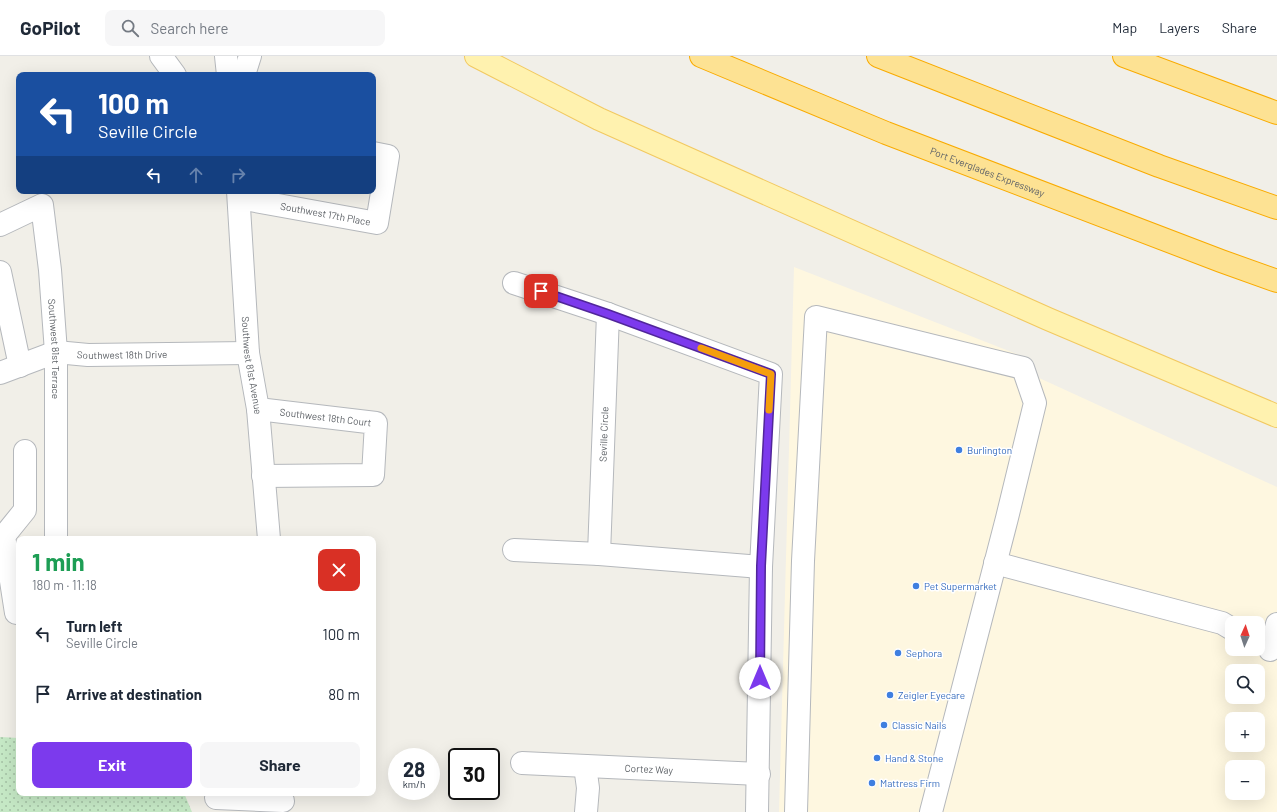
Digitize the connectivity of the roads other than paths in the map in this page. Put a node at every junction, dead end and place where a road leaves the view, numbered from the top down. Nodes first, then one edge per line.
1 (161, 56) edge
2 (226, 56) edge
3 (250, 56) edge
4 (476, 56) edge
5 (701, 56) edge
6 (878, 56) edge
7 (1124, 56) edge
8 (173, 72) edge
9 (228, 72) edge
10 (245, 72) edge
11 (1277, 114) edge
12 (376, 154) edge
13 (239, 194) edge
14 (1277, 208) edge
15 (0, 225) edge
16 (0, 272) edge
17 (1277, 280) edge
18 (514, 282) dead end
19 (608, 314) junction
20 (56, 352) junction
21 (248, 353) junction
22 (10, 370) edge
23 (258, 409) junction
24 (1277, 416) edge
25 (25, 450) dead end
26 (263, 476) junction
27 (56, 536) edge
28 (269, 536) edge
29 (514, 550) dead end
30 (599, 554) junction
31 (995, 564) junction
32 (761, 566) junction
33 (16, 613) edge
34 (1277, 624) edge
35 (1225, 625) edge
36 (1268, 650) edge
37 (522, 763) dead end
38 (585, 766) junction
39 (759, 774) junction
40 (216, 798) dead end
41 (283, 802) edge
42 (586, 812) edge
43 (757, 812) edge
44 (796, 812) edge
45 (931, 812) edge

1 - 8 street
2 - 9 street
3 - 10 street
4 - 24 main road
5 - 17 highway, Port Everglades Expressway
6 - 14 highway
7 - 11 highway
12 - 13 street, Southwest 17th Place
13 - 21 street, Southwest 81st Avenue
15 - 20 street, Southwest 81st Terrace
16 - 22 street
18 - 19 street
19 - 30 street, Seville Circle
19 - 32 street
20 - 21 street, Southwest 18th Drive
20 - 22 street, Southwest 18th Drive
20 - 27 street, Southwest 81st Terrace
21 - 23 street, Southwest 81st Avenue
23 - 26 street, Southwest 81st Avenue
23 - 26 street, Southwest 18th Court
25 - 33 street
26 - 28 street, Southwest 81st Avenue
29 - 30 street
30 - 32 street
31 - 35 street
31 - 44 street
31 - 45 street
32 - 39 street
34 - 36 street
37 - 38 street, Cortez Way
38 - 39 street, Cortez Way
38 - 42 street
39 - 43 street
40 - 41 street

